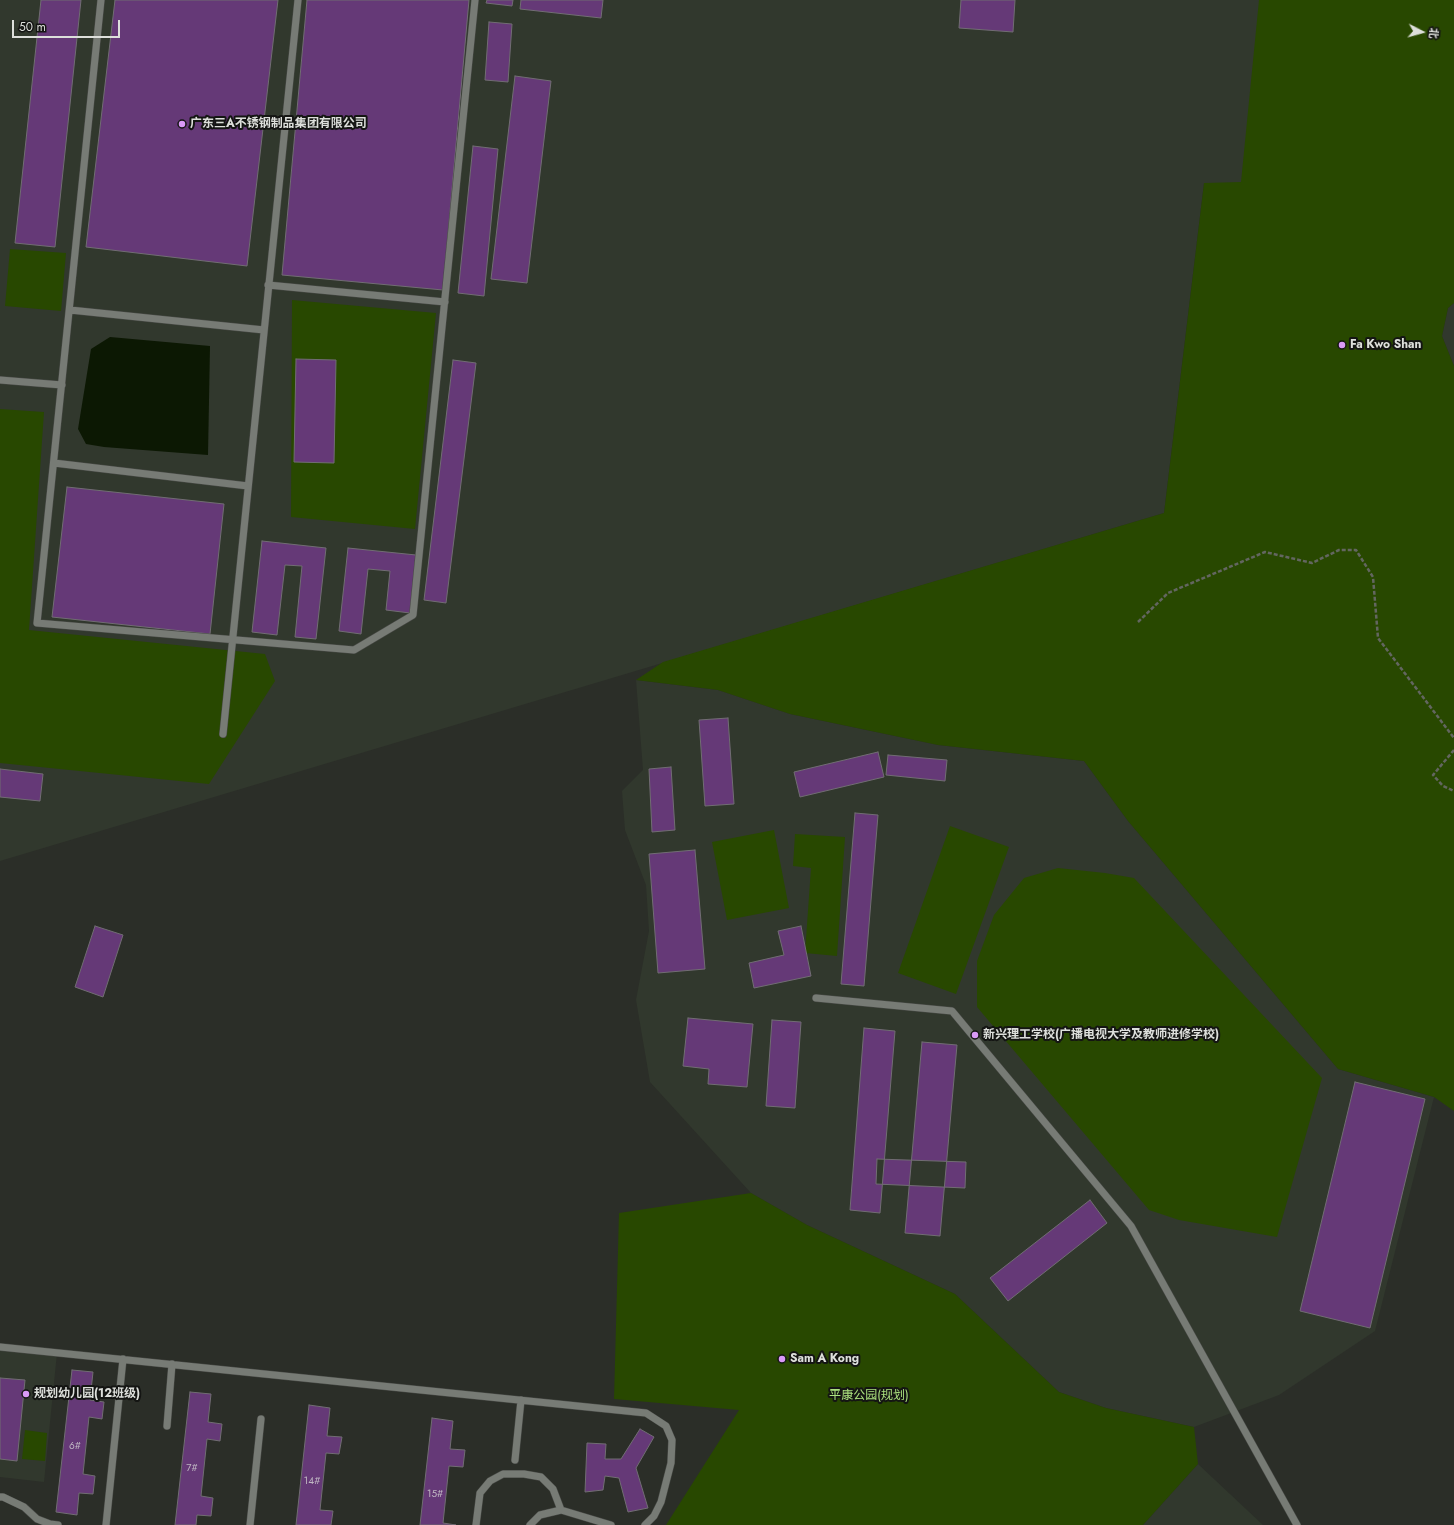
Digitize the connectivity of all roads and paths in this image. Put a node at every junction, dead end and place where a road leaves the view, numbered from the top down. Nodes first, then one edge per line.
1 (101, 0) edge
2 (298, 0) edge
3 (476, 0) edge
4 (268, 285) junction
5 (445, 302) junction
6 (70, 310) junction
7 (264, 330) junction
8 (0, 380) edge
9 (62, 385) junction
10 (54, 463) junction
11 (248, 486) junction
12 (1138, 622) dead end
13 (232, 640) junction
14 (222, 734) dead end
15 (1454, 738) edge
16 (1454, 750) edge
17 (1454, 791) edge
18 (816, 998) dead end
19 (0, 1347) edge
20 (123, 1359) junction
21 (172, 1364) junction
22 (521, 1400) junction
23 (261, 1419) dead end
24 (167, 1426) dead end
25 (515, 1460) dead end
26 (0, 1497) edge
27 (561, 1510) junction
28 (58, 1525) edge
29 (106, 1525) edge
30 (250, 1525) edge
31 (476, 1525) edge
32 (530, 1525) edge
33 (611, 1525) edge
34 (645, 1525) edge
35 (1298, 1525) edge

1 - 6 lane
2 - 4 lane
3 - 5 lane
4 - 5 lane
4 - 7 lane
5 - 13 lane
6 - 7 lane
6 - 9 lane
7 - 11 lane
8 - 9 lane
9 - 10 lane
10 - 11 lane
10 - 13 lane
11 - 13 lane
12 - 15 path
13 - 14 lane
16 - 17 path
18 - 35 lane
19 - 20 lane
20 - 21 lane
20 - 29 lane
21 - 22 lane
21 - 24 lane
22 - 25 lane
22 - 34 lane
23 - 30 lane
26 - 28 lane
27 - 31 lane
27 - 32 lane
27 - 33 lane

